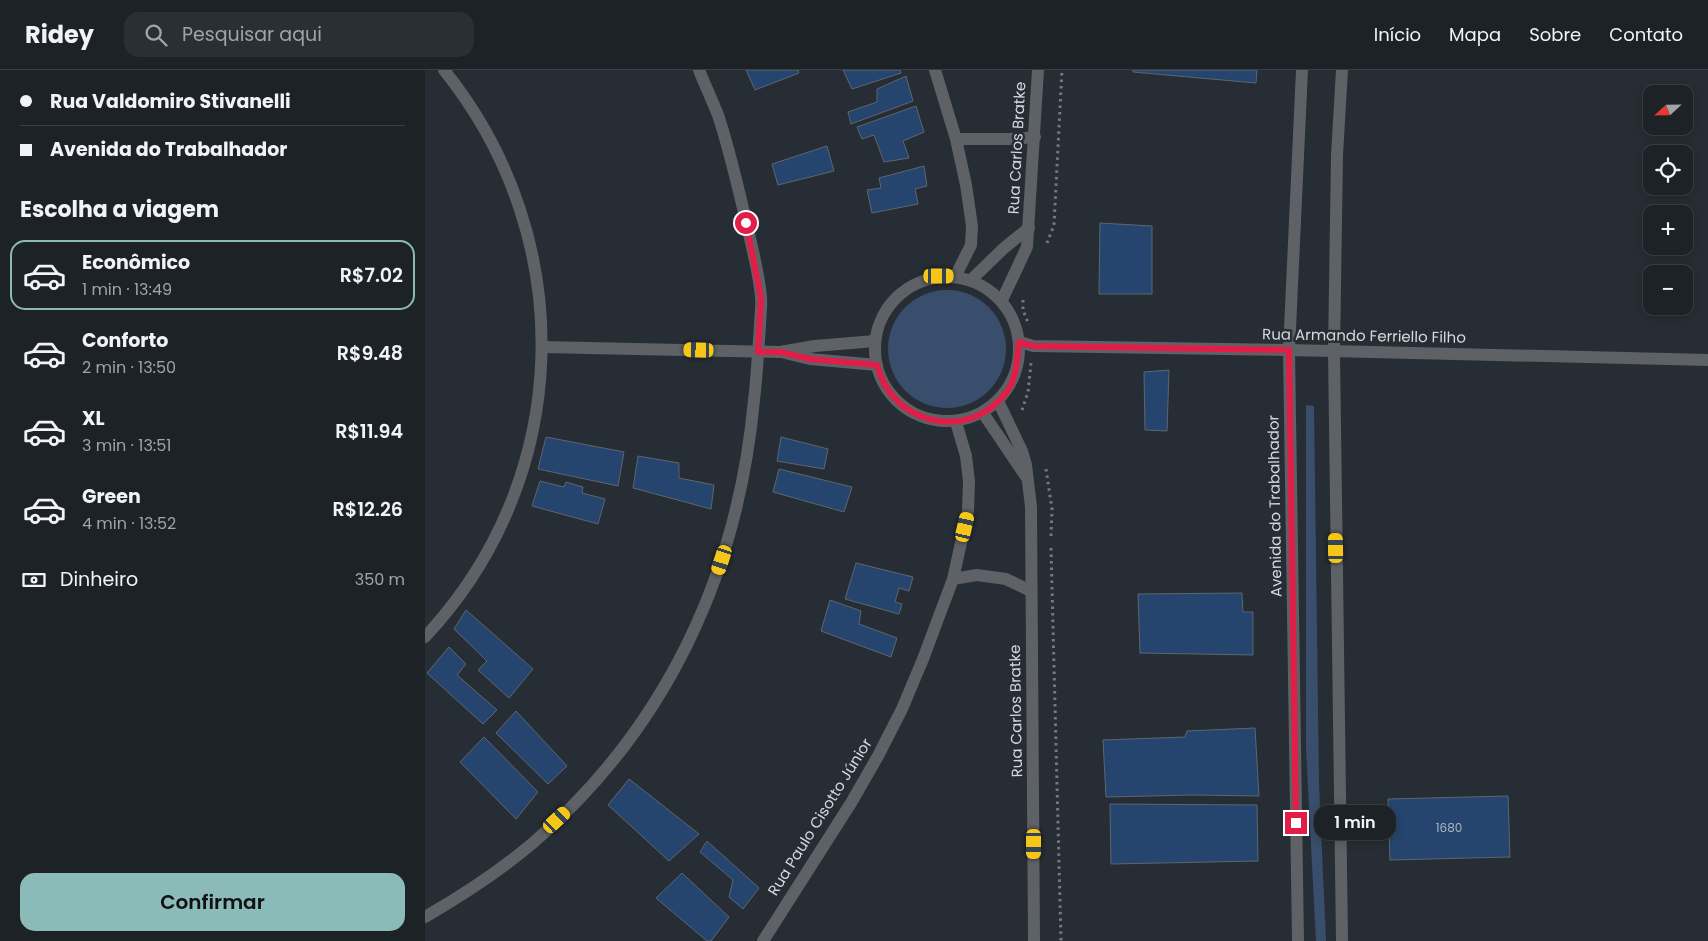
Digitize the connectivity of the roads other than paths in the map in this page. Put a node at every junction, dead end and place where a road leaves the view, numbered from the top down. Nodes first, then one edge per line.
1 (443, 70) edge
2 (699, 70) edge
3 (935, 70) edge
4 (1038, 70) edge
5 (1302, 70) edge
6 (1341, 70) edge
7 (1035, 137) junction
8 (956, 139) junction
9 (1029, 228) junction
10 (955, 276) junction
11 (971, 280) junction
12 (1002, 300) junction
13 (875, 341) junction
14 (1019, 342) junction
15 (542, 347) junction
16 (1289, 350) junction
17 (758, 352) junction
18 (780, 352) junction
19 (1334, 352) junction
20 (1708, 360) edge
21 (877, 365) junction
22 (998, 401) junction
23 (983, 413) junction
24 (956, 422) junction
25 (1028, 480) junction
26 (953, 579) junction
27 (1031, 591) junction
28 (425, 637) edge
29 (425, 918) edge
30 (763, 941) edge
31 (1035, 941) edge
32 (1297, 941) edge
33 (1341, 941) edge

1 - 15 street
2 - 17 street
3 - 8 street
4 - 7 street, Rua Carlos Bratke
5 - 16 street, Avenida do Trabalhador
6 - 19 street
7 - 8 street
7 - 9 street, Rua Carlos Bratke
8 - 10 street
9 - 11 street, Rua Carlos Bratke
9 - 12 street, Rua Carlos Bratke
10 - 11 street
10 - 13 street
11 - 12 street
12 - 14 street
13 - 18 street
13 - 21 street
14 - 16 street, Rua Armando Ferriello Filho
14 - 22 street
15 - 17 street
15 - 28 street
16 - 19 street, Rua Armando Ferriello Filho
16 - 32 street, Avenida do Trabalhador
17 - 18 street
17 - 29 street
18 - 21 street
19 - 20 street, Rua Armando Ferriello Filho
19 - 33 street
21 - 24 street
22 - 23 street
22 - 25 street, Rua Carlos Bratke
23 - 24 street
23 - 25 street, Rua Carlos Bratke
24 - 26 street, Rua Paulo Cisotto Júnior
25 - 27 street, Rua Carlos Bratke
26 - 27 street
26 - 30 street, Rua Paulo Cisotto Júnior
27 - 31 street, Rua Carlos Bratke

